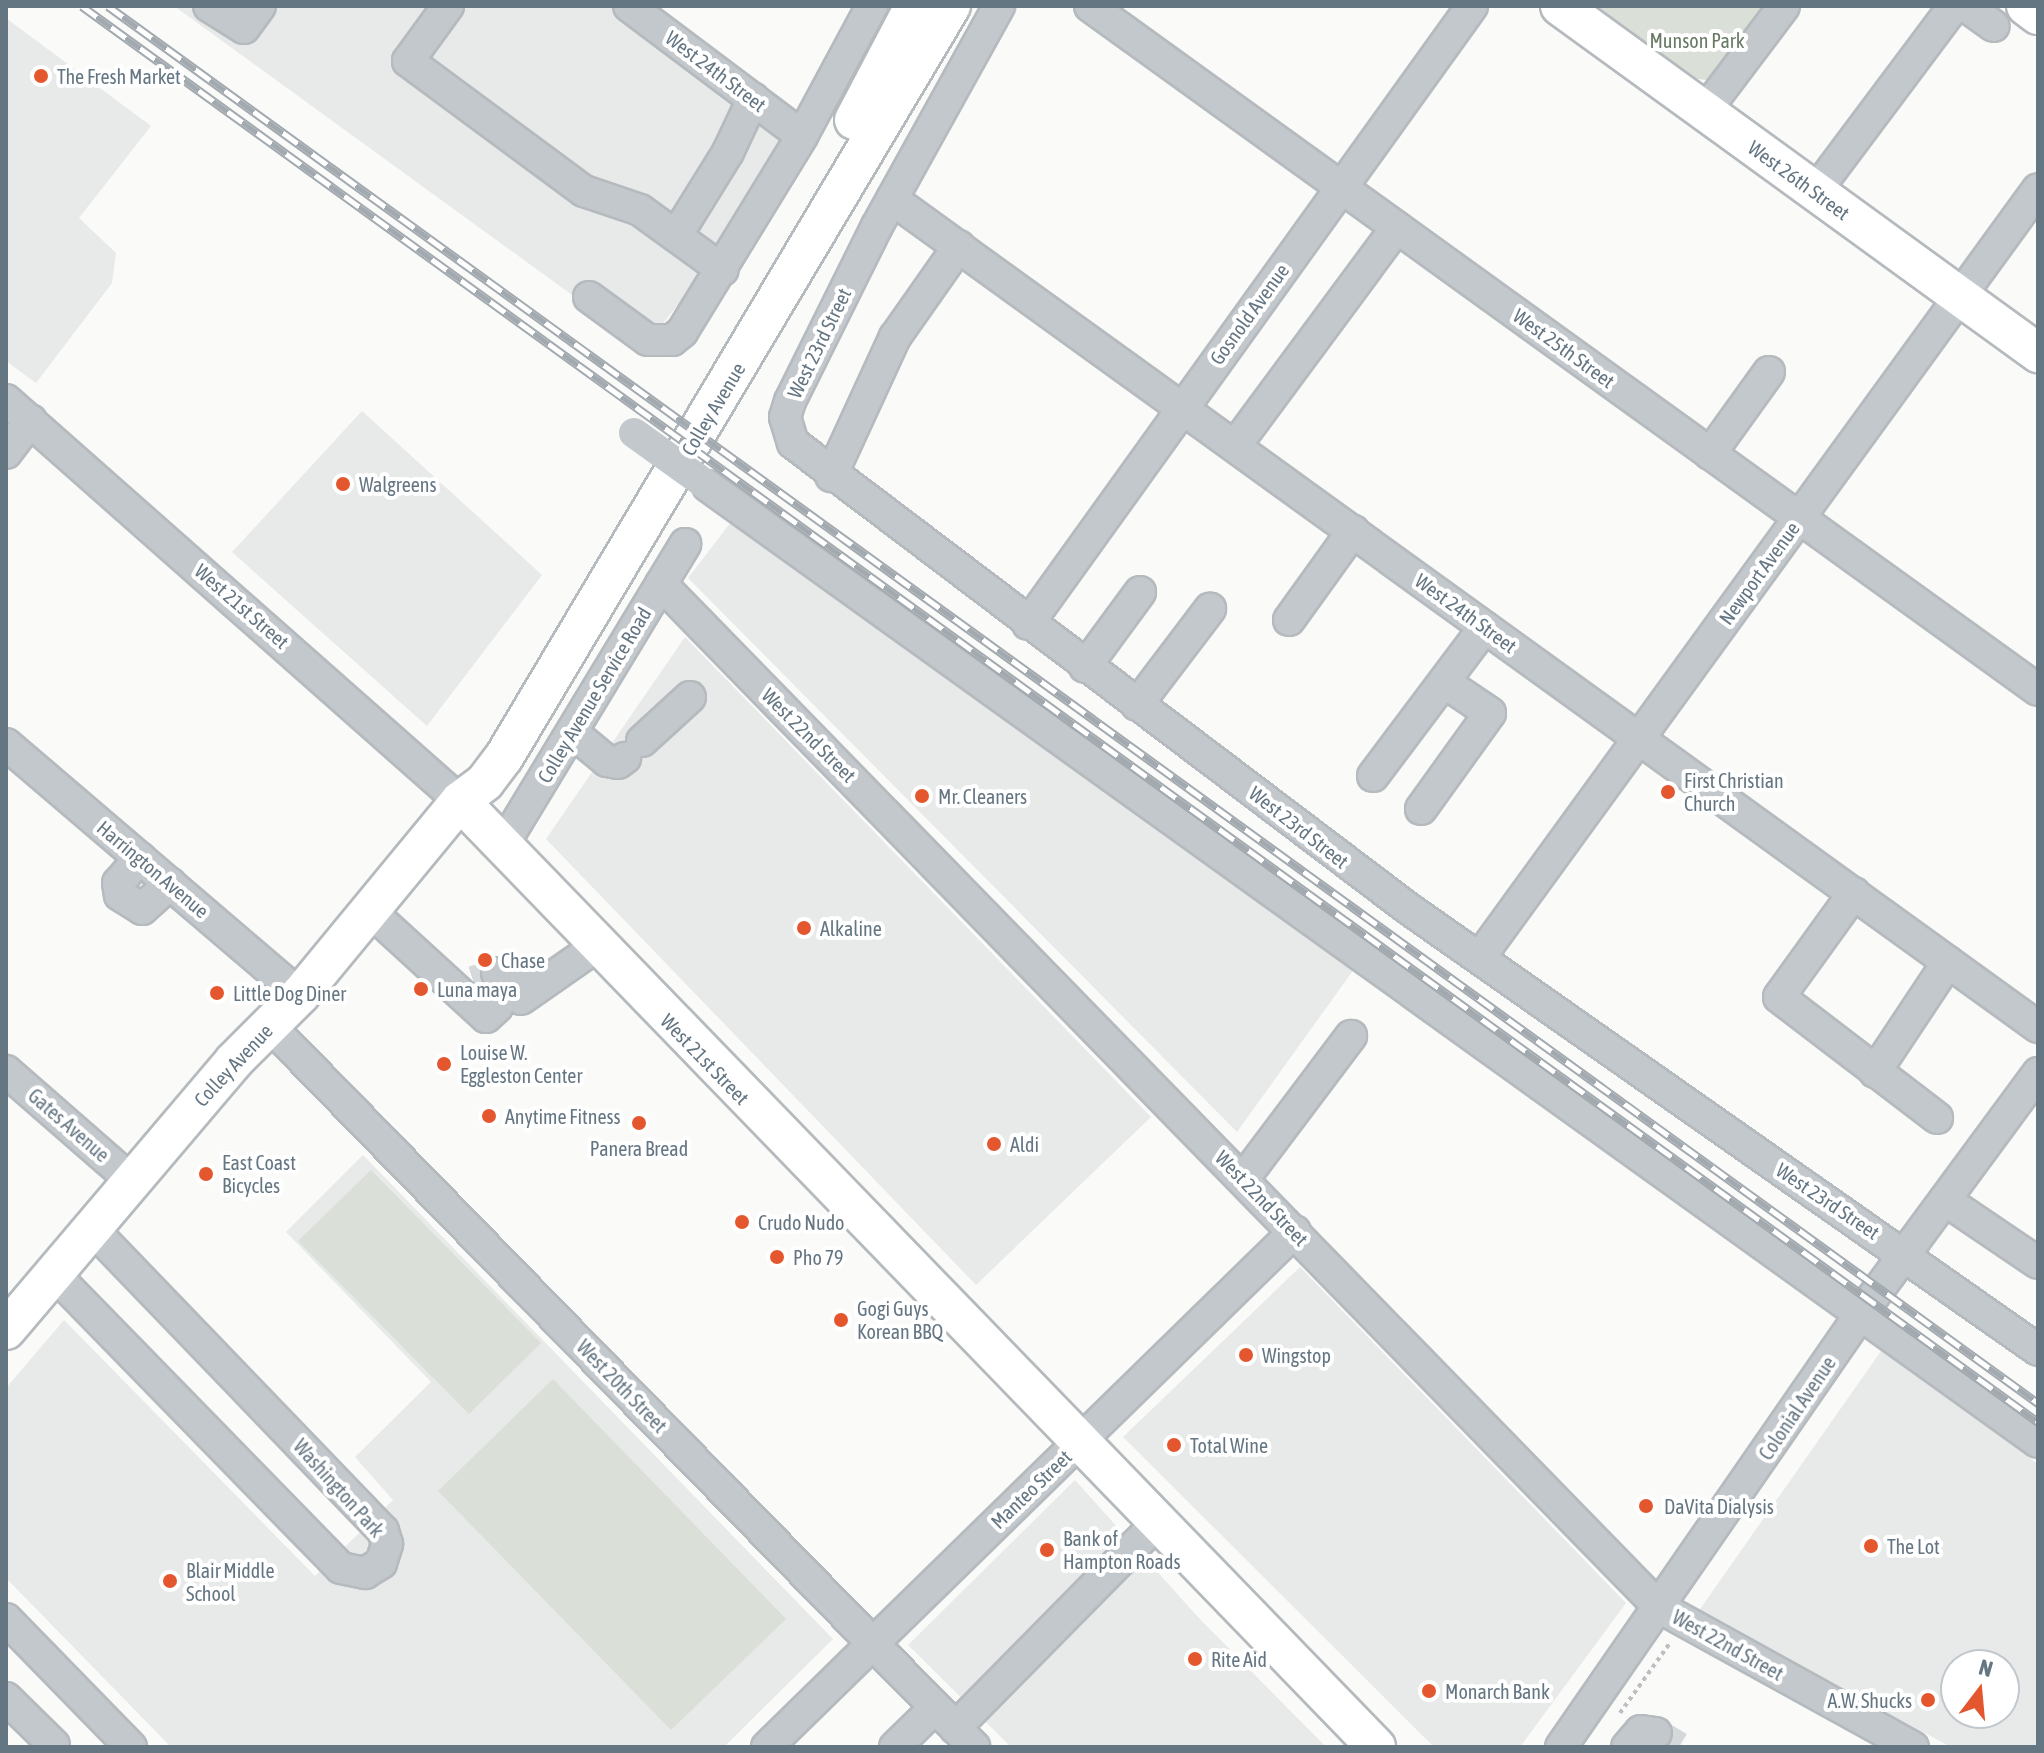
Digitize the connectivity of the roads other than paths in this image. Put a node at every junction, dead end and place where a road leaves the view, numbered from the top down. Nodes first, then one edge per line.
1 (209, 6) edge
2 (260, 6) edge
3 (448, 6) edge
4 (629, 6) edge
5 (872, 6) edge
6 (914, 6) edge
7 (951, 6) edge
8 (999, 6) edge
9 (1090, 6) edge
10 (1472, 6) edge
11 (1560, 6) edge
12 (1784, 6) edge
13 (1954, 6) edge
14 (1966, 6) edge
15 (2026, 6) edge
16 (2038, 15) edge
17 (1994, 26) dead end
18 (753, 99) junction
19 (1705, 111) junction
20 (802, 136) junction
21 (1342, 187) junction
22 (2038, 189) edge
23 (1815, 192) junction
24 (892, 199) junction
25 (1397, 227) junction
26 (676, 236) junction
27 (959, 246) junction
28 (723, 270) junction
29 (589, 297) dead end
30 (1960, 297) junction
31 (2038, 353) edge
32 (1769, 372) dead end
33 (6, 400) edge
34 (1181, 407) junction
35 (31, 420) junction
36 (634, 433) dead end
37 (1235, 446) junction
38 (6, 453) edge
39 (1710, 454) junction
40 (831, 476) junction
41 (1799, 518) junction
42 (1353, 531) junction
43 (685, 544) dead end
44 (661, 584) junction
45 (1140, 592) dead end
46 (1210, 609) dead end
47 (1289, 620) dead end
48 (1028, 624) junction
49 (1485, 627) junction
50 (1085, 667) junction
51 (1444, 682) junction
52 (2038, 690) edge
53 (690, 697) dead end
54 (1137, 705) junction
55 (573, 733) junction
56 (1639, 738) junction
57 (6, 744) edge
58 (1373, 776) dead end
59 (460, 801) junction
60 (1421, 809) dead end
61 (503, 845) junction
62 (140, 858) junction
63 (170, 884) junction
64 (1854, 893) junction
65 (370, 911) junction
66 (597, 946) junction
67 (1480, 957) junction
68 (1948, 962) junction
69 (300, 995) junction
70 (270, 1026) junction
71 (2038, 1027) edge
72 (1351, 1036) dead end
73 (6, 1071) edge
74 (1875, 1072) junction
75 (2038, 1073) edge
76 (1937, 1118) dead end
77 (1244, 1178) junction
78 (131, 1180) junction
79 (1945, 1200) junction
80 (91, 1228) junction
81 (1295, 1231) junction
82 (1904, 1253) junction
83 (2038, 1263) edge
84 (53, 1273) junction
85 (1862, 1312) junction
86 (6, 1330) edge
87 (2038, 1350) edge
88 (2038, 1442) edge
89 (1079, 1443) junction
90 (1158, 1522) junction
91 (1659, 1607) junction
92 (10, 1631) edge
93 (874, 1643) junction
94 (6, 1698) edge
95 (92, 1707) junction
96 (954, 1728) edge
97 (1656, 1733) tunnel mouth
98 (1621, 1735) edge
99 (53, 1746) edge
100 (131, 1747) edge
101 (767, 1747) edge
102 (895, 1747) edge
103 (1376, 1747) edge
104 (1561, 1747) edge
105 (1913, 1747) edge

1 - 2 street
3 - 26 street
4 - 18 street, West 24th Street
5 - 20 street
6 - 59 main road, Colley Avenue
7 - 59 main road, Colley Avenue
8 - 24 street, West 23rd Street
9 - 21 street, West 25th Street
10 - 21 street, Gosnold Avenue
11 - 19 main road, West 26th Street
12 - 19 street
13 - 23 street
14 - 17 street
15 - 16 main road
18 - 20 street, West 24th Street
18 - 26 street
19 - 23 main road, West 26th Street
20 - 28 street
21 - 25 street, West 25th Street
21 - 34 street, Gosnold Avenue
22 - 30 street, Newport Avenue
23 - 30 main road, West 26th Street
24 - 27 street, West 24th Street
24 - 40 street, West 23rd Street
25 - 37 street
25 - 39 street, West 25th Street
26 - 28 street
27 - 34 street, West 24th Street
27 - 40 street
28 - 29 street
30 - 31 main road, West 26th Street
30 - 41 street, Newport Avenue
32 - 39 street
33 - 35 street, West 21st Street
34 - 37 street, West 24th Street
34 - 48 street, Gosnold Avenue
35 - 38 street
35 - 59 street, West 21st Street
36 - 85 street, bridge
37 - 42 street, West 24th Street
39 - 41 street, West 25th Street
40 - 48 street, West 23rd Street
41 - 52 street, West 25th Street
41 - 56 street, Newport Avenue
42 - 47 street
42 - 49 street, West 24th Street
43 - 44 street, Colley Avenue Service Road
44 - 55 street, Colley Avenue Service Road
44 - 77 street, West 22nd Street
45 - 50 street
46 - 54 street
48 - 50 street, West 23rd Street
49 - 51 street
49 - 56 street, West 24th Street
50 - 54 street, West 23rd Street
51 - 58 street
51 - 60 street
53 - 55 street
54 - 67 street, West 23rd Street
55 - 61 street, Colley Avenue Service Road
56 - 64 street, West 24th Street
56 - 67 street, Newport Avenue
57 - 62 street, Harrington Avenue
59 - 61 main road, West 21st Street
59 - 65 main road, Colley Avenue
61 - 66 main road, West 21st Street
62 - 63 street, Harrington Avenue
62 - 63 street
63 - 69 street, Harrington Avenue
64 - 68 street, West 24th Street
64 - 74 street
65 - 66 street
65 - 69 main road, Colley Avenue
66 - 89 main road, West 21st Street
67 - 82 street, West 23rd Street
68 - 71 street, West 24th Street
68 - 74 street
69 - 70 main road, Colley Avenue
70 - 78 main road, Colley Avenue
70 - 93 street, West 20th Street
72 - 77 street
73 - 78 street, Gates Avenue
74 - 76 street
75 - 79 street, Colonial Avenue
77 - 81 street, West 22nd Street
78 - 80 main road, Colley Avenue
79 - 82 street, Colonial Avenue
79 - 83 street
80 - 84 main road, Colley Avenue
80 - 84 street, Washington Park
81 - 89 street, Manteo Street
81 - 91 street, West 22nd Street
82 - 85 street, Colonial Avenue
82 - 87 street, West 23rd Street
84 - 86 main road, Colley Avenue
85 - 88 street
85 - 91 street, Colonial Avenue
89 - 90 main road, West 21st Street
89 - 93 street, Manteo Street
90 - 96 street
90 - 103 main road, West 21st Street
91 - 104 street, Colonial Avenue
91 - 105 street, West 22nd Street
92 - 95 street
93 - 96 street, West 20th Street
93 - 101 street, Manteo Street
94 - 99 street
95 - 99 street
95 - 100 street
96 - 102 street
97 - 98 street

